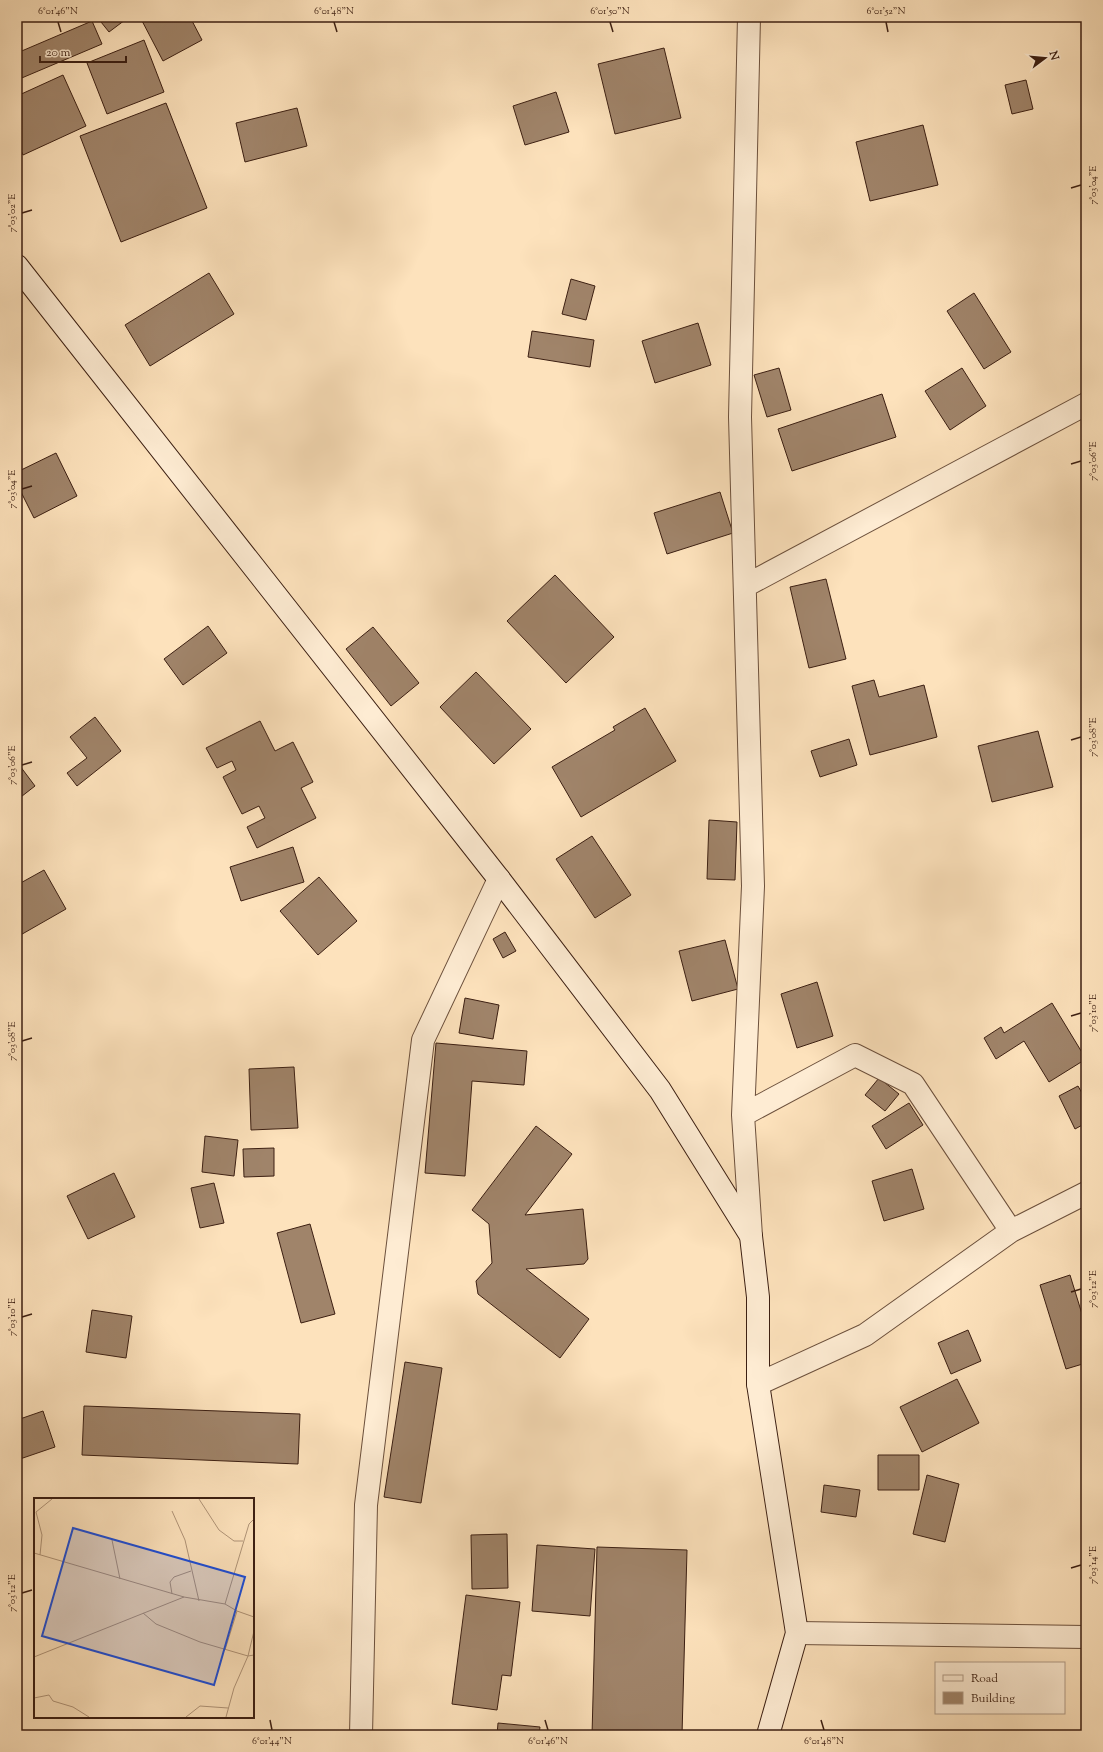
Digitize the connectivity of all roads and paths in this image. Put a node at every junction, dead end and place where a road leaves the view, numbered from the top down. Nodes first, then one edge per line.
1 (749, 17) edge
2 (17, 266) edge
3 (1086, 404) edge
4 (744, 586) junction
5 (499, 879) junction
6 (743, 1115) junction
7 (1086, 1193) edge
8 (1011, 1231) junction
9 (751, 1236) junction
10 (758, 1384) junction
11 (797, 1633) junction
12 (1086, 1637) edge
13 (361, 1735) edge
14 (768, 1735) edge

1 - 4 street
2 - 5 street
3 - 4 street
4 - 6 street
5 - 9 street
5 - 13 street
6 - 8 street
6 - 9 street
7 - 8 street
8 - 10 street
9 - 10 street
10 - 11 street
11 - 12 street
11 - 14 street

